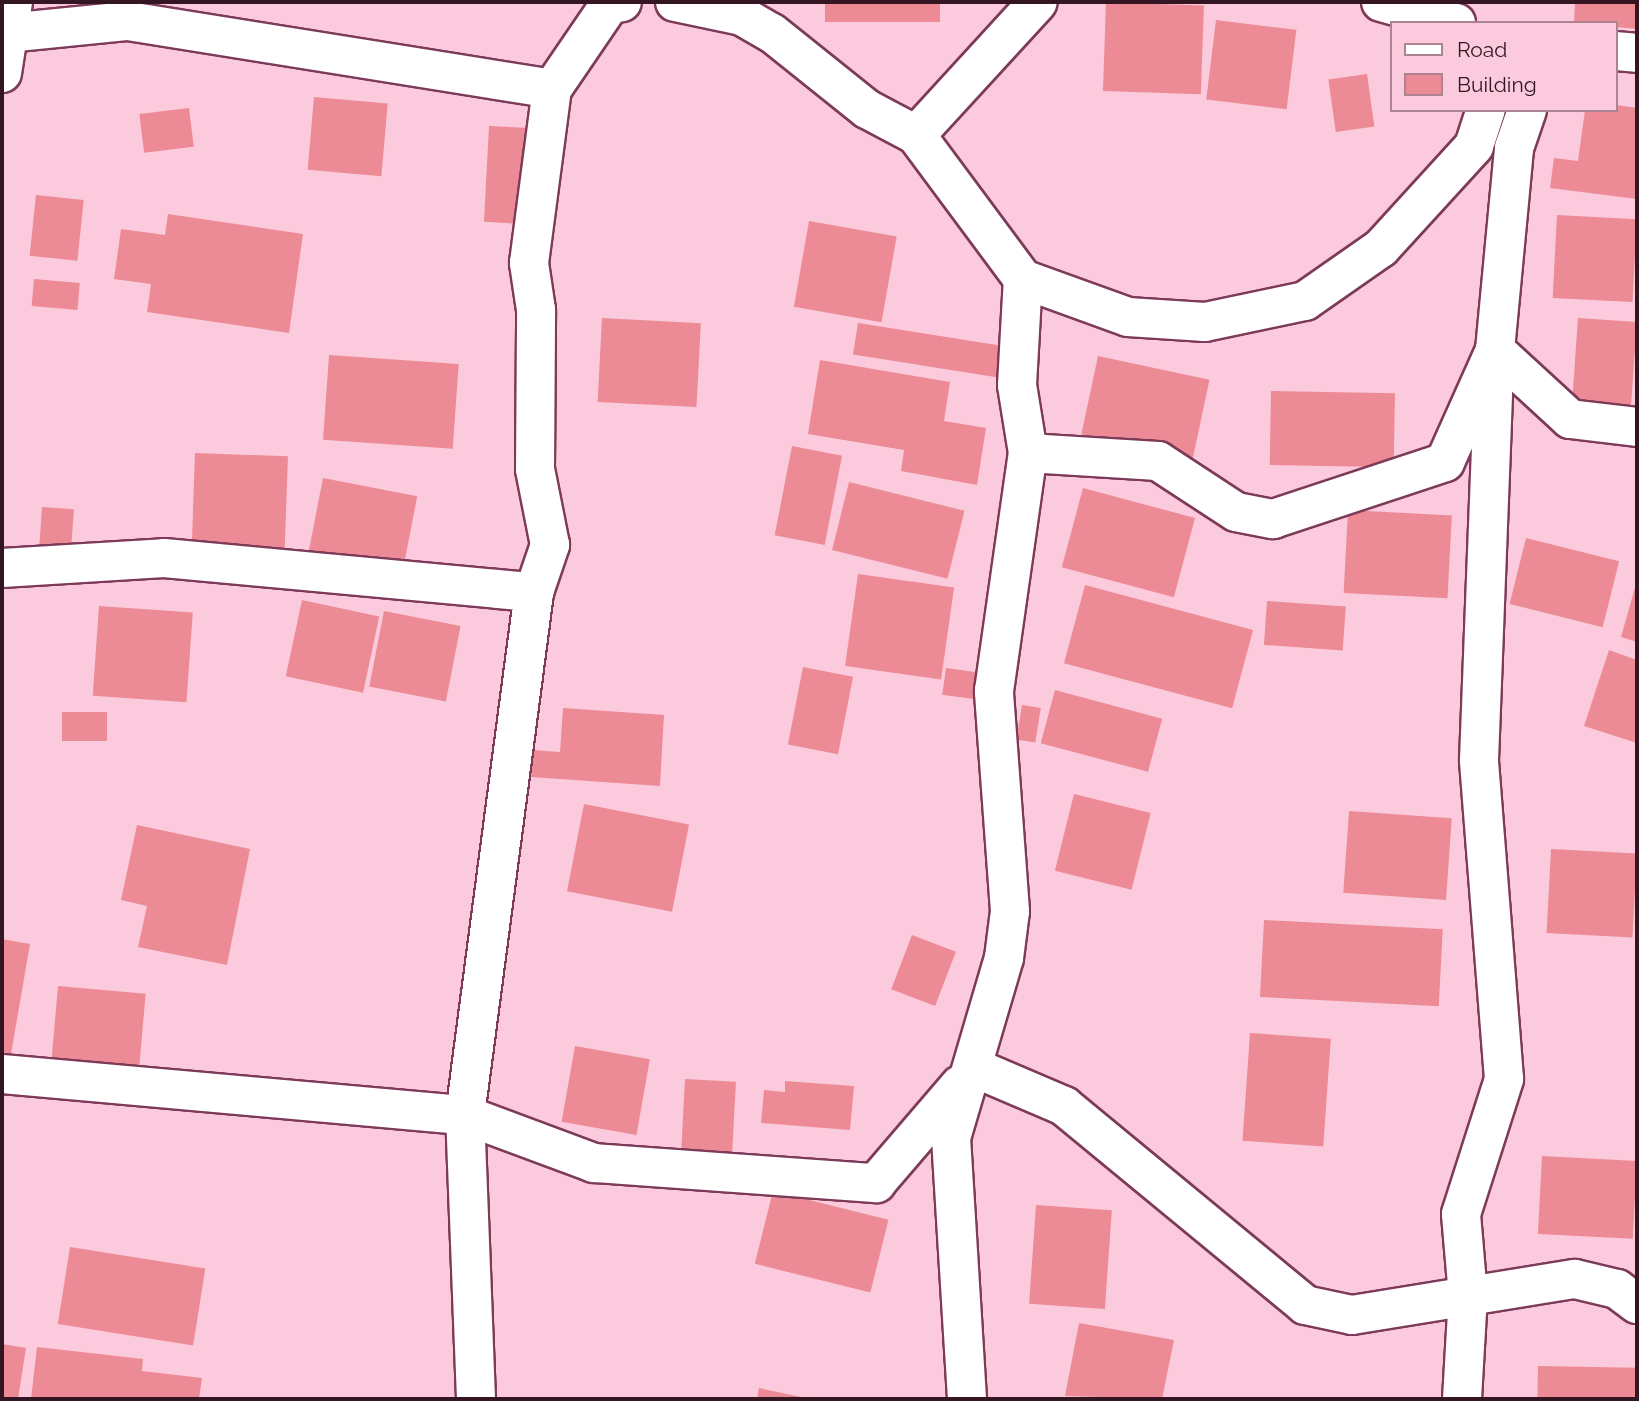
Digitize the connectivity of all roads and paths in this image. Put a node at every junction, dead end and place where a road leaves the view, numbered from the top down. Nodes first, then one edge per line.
1 (676, 2) edge
2 (1038, 2) edge
3 (1381, 2) edge
4 (614, 3) edge
5 (10, 17) edge
6 (1449, 21) edge
7 (1618, 51) edge
8 (1637, 53) edge
9 (2, 73) edge
10 (552, 89) junction
11 (1485, 112) edge
12 (1526, 112) edge
13 (916, 135) junction
14 (1023, 279) junction
15 (1496, 349) junction
16 (1637, 427) edge
17 (1028, 453) junction
18 (2, 568) edge
19 (534, 592) junction
20 (975, 1068) junction
21 (2, 1074) edge
22 (465, 1115) junction
23 (1468, 1296) junction
24 (1637, 1304) edge
25 (476, 1399) edge
26 (967, 1399) edge
27 (1462, 1399) edge

1 - 13 street
2 - 13 street
3 - 6 street
4 - 10 street
5 - 9 street
5 - 10 street
7 - 8 street
10 - 19 street
11 - 14 street
12 - 15 street
13 - 14 street
14 - 17 street
15 - 16 street
15 - 17 street
15 - 23 street
17 - 20 street
18 - 19 street
19 - 22 street
20 - 22 street
20 - 23 street
20 - 26 street
21 - 22 street
22 - 25 street
23 - 24 street
23 - 27 street

